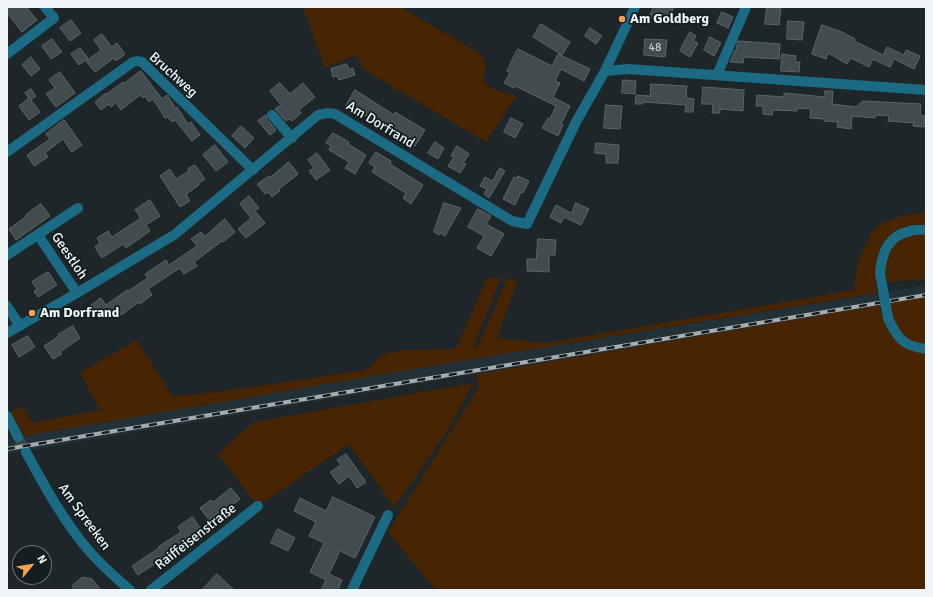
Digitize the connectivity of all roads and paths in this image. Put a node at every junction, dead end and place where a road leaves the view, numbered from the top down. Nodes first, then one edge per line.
1 (45, 7) edge
2 (635, 7) edge
3 (746, 7) edge
4 (7, 54) edge
5 (605, 71) junction
6 (717, 75) junction
7 (926, 90) edge
8 (272, 115) dead end
9 (292, 138) junction
10 (7, 152) edge
11 (253, 170) junction
12 (78, 208) dead end
13 (926, 230) edge
14 (38, 235) junction
15 (7, 255) edge
16 (77, 293) junction
17 (7, 306) edge
18 (20, 326) junction
19 (7, 334) edge
20 (926, 349) edge
21 (7, 416) edge
22 (18, 437) tunnel mouth
23 (26, 452) tunnel mouth
24 (258, 506) dead end
25 (388, 514) dead end
26 (130, 590) edge
27 (151, 590) edge
28 (352, 590) edge

1 - 4 street
2 - 5 street
3 - 6 street
5 - 6 street
5 - 9 street, Am Dorfrand
6 - 7 street
8 - 9 street
9 - 11 street, Am Dorfrand
10 - 11 street, Bruchweg
11 - 16 street, Am Dorfrand
12 - 14 street, Geestloh
13 - 20 street, bridge
14 - 15 street, Geestloh
14 - 16 street, Geestloh
16 - 18 street, Am Dorfrand
17 - 18 street
18 - 19 street, Am Dorfrand
21 - 22 street
23 - 26 street, Am Spreeken
24 - 27 street, Raiffeisenstraße
25 - 28 street

